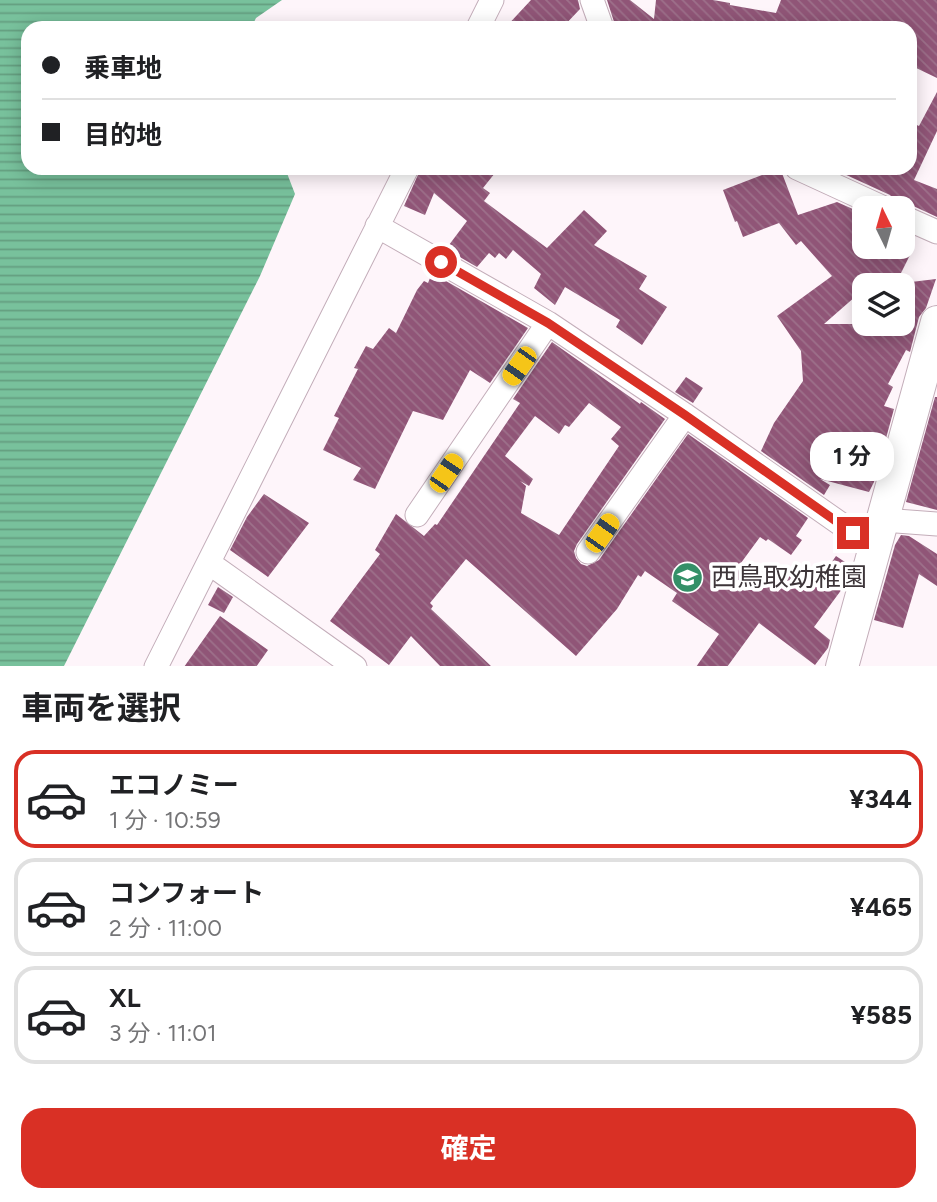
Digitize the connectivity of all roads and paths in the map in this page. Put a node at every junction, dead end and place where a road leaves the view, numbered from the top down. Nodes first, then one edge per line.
1 (492, 0) edge
2 (592, 0) edge
3 (482, 21) edge
4 (600, 21) edge
5 (403, 175) edge
6 (812, 175) edge
7 (858, 196) edge
8 (915, 222) edge
9 (377, 226) junction
10 (937, 232) edge
11 (937, 322) edge
12 (548, 323) junction
13 (685, 415) junction
14 (416, 515) dead end
15 (937, 524) edge
16 (879, 534) junction
17 (588, 552) dead end
18 (209, 563) junction
19 (157, 666) edge
20 (354, 666) edge
21 (842, 666) edge

1 - 3 street
2 - 4 street
5 - 9 street
6 - 7 street
8 - 10 street
9 - 12 street
9 - 18 street
11 - 16 main road
12 - 13 street
12 - 14 street
13 - 16 street
13 - 17 street
15 - 16 street
16 - 21 main road
18 - 19 street
18 - 20 street

